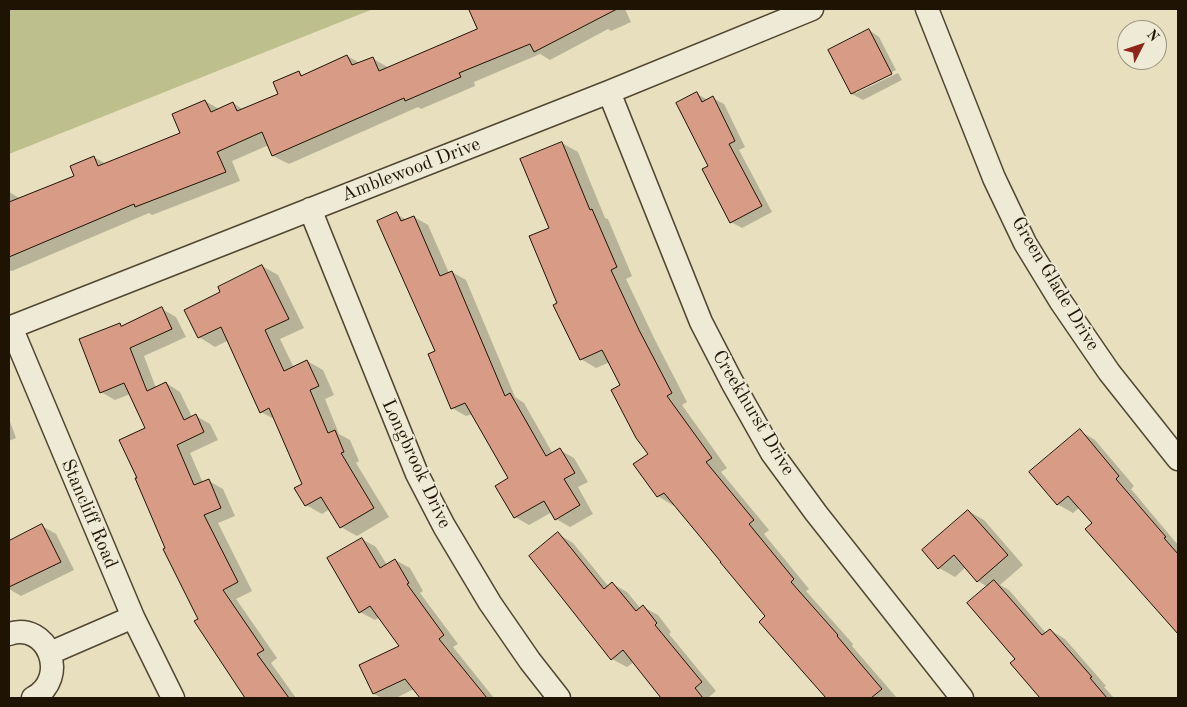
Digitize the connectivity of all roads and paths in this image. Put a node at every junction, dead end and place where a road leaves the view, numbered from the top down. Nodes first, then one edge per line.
1 (812, 9) edge
2 (927, 9) edge
3 (609, 92) junction
4 (310, 210) junction
5 (10, 328) edge
6 (1178, 460) edge
7 (133, 618) junction
8 (9, 634) edge
9 (50, 653) junction
10 (33, 698) edge
11 (173, 698) edge
12 (560, 698) edge
13 (962, 698) edge

1 - 3 street, Amblewood Drive
2 - 6 street, Green Glade Drive
3 - 4 street, Amblewood Drive
3 - 13 street, Creekhurst Drive
4 - 5 street, Amblewood Drive
4 - 12 street, Longbrook Drive
5 - 7 street, Stancliff Road
7 - 9 street
7 - 11 street, Stancliff Road
8 - 9 street
9 - 10 street

